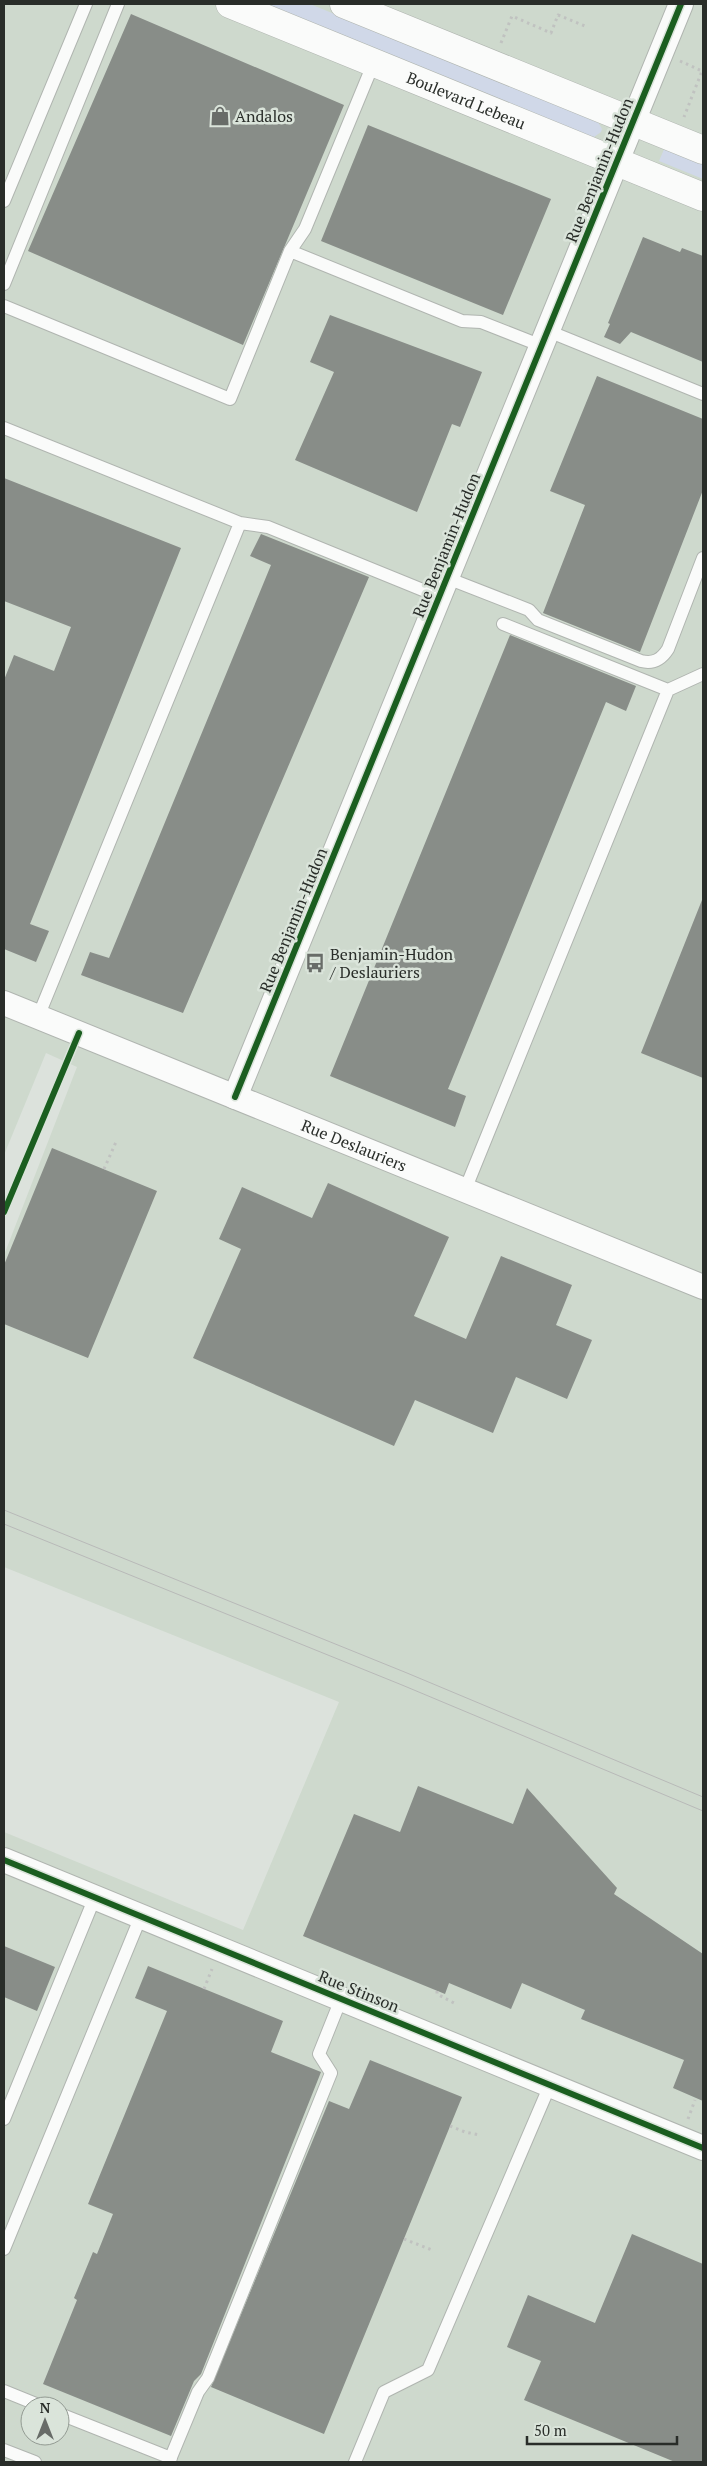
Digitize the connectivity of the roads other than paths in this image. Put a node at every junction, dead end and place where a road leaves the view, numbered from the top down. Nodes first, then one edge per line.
1 (86, 4) edge
2 (118, 4) edge
3 (230, 4) edge
4 (344, 4) edge
5 (681, 4) edge
6 (374, 62) junction
7 (633, 121) junction
8 (703, 150) edge
9 (618, 161) junction
10 (703, 197) edge
11 (4, 201) edge
12 (290, 251) junction
13 (4, 284) edge
14 (4, 306) edge
15 (545, 339) junction
16 (703, 394) edge
17 (4, 428) edge
18 (240, 523) junction
19 (703, 558) edge
20 (444, 588) junction
21 (503, 624) dead end
22 (703, 674) edge
23 (668, 690) junction
24 (4, 1003) edge
25 (38, 1017) junction
26 (235, 1097) junction
27 (465, 1190) junction
28 (703, 1287) edge
29 (4, 1860) edge
30 (95, 1897) junction
31 (141, 1916) junction
32 (341, 1999) junction
33 (550, 2085) junction
34 (4, 2119) edge
35 (703, 2148) edge
36 (4, 2246) edge
37 (4, 2391) edge
38 (20, 2397) edge
39 (70, 2418) edge
40 (4, 2450) edge
41 (170, 2460) edge
42 (35, 2462) edge
43 (355, 2462) edge

1 - 11 lane
2 - 13 lane
3 - 6 street, Boulevard Lebeau
4 - 7 street
5 - 7 street, Rue Benjamin-Hudon
6 - 9 street, Boulevard Lebeau
6 - 12 lane
7 - 8 street
7 - 9 street, Rue Benjamin-Hudon
9 - 10 street, Boulevard Lebeau
9 - 15 street, Rue Benjamin-Hudon
12 - 14 lane
12 - 15 lane
15 - 16 lane
15 - 20 street, Rue Benjamin-Hudon
17 - 18 lane
18 - 20 lane
18 - 25 lane
19 - 20 lane
20 - 26 street, Rue Benjamin-Hudon
21 - 23 lane
22 - 23 lane
23 - 27 lane
24 - 25 street, Rue Deslauriers
25 - 26 street, Rue Deslauriers
26 - 27 street, Rue Deslauriers
27 - 28 street, Rue Deslauriers
29 - 30 street, Rue Stinson
30 - 31 street, Rue Stinson
30 - 34 lane
31 - 32 street, Rue Stinson
31 - 36 lane
32 - 33 street, Rue Stinson
32 - 41 lane
33 - 35 street, Rue Stinson
33 - 43 lane
37 - 38 lane
39 - 41 lane
40 - 42 lane

